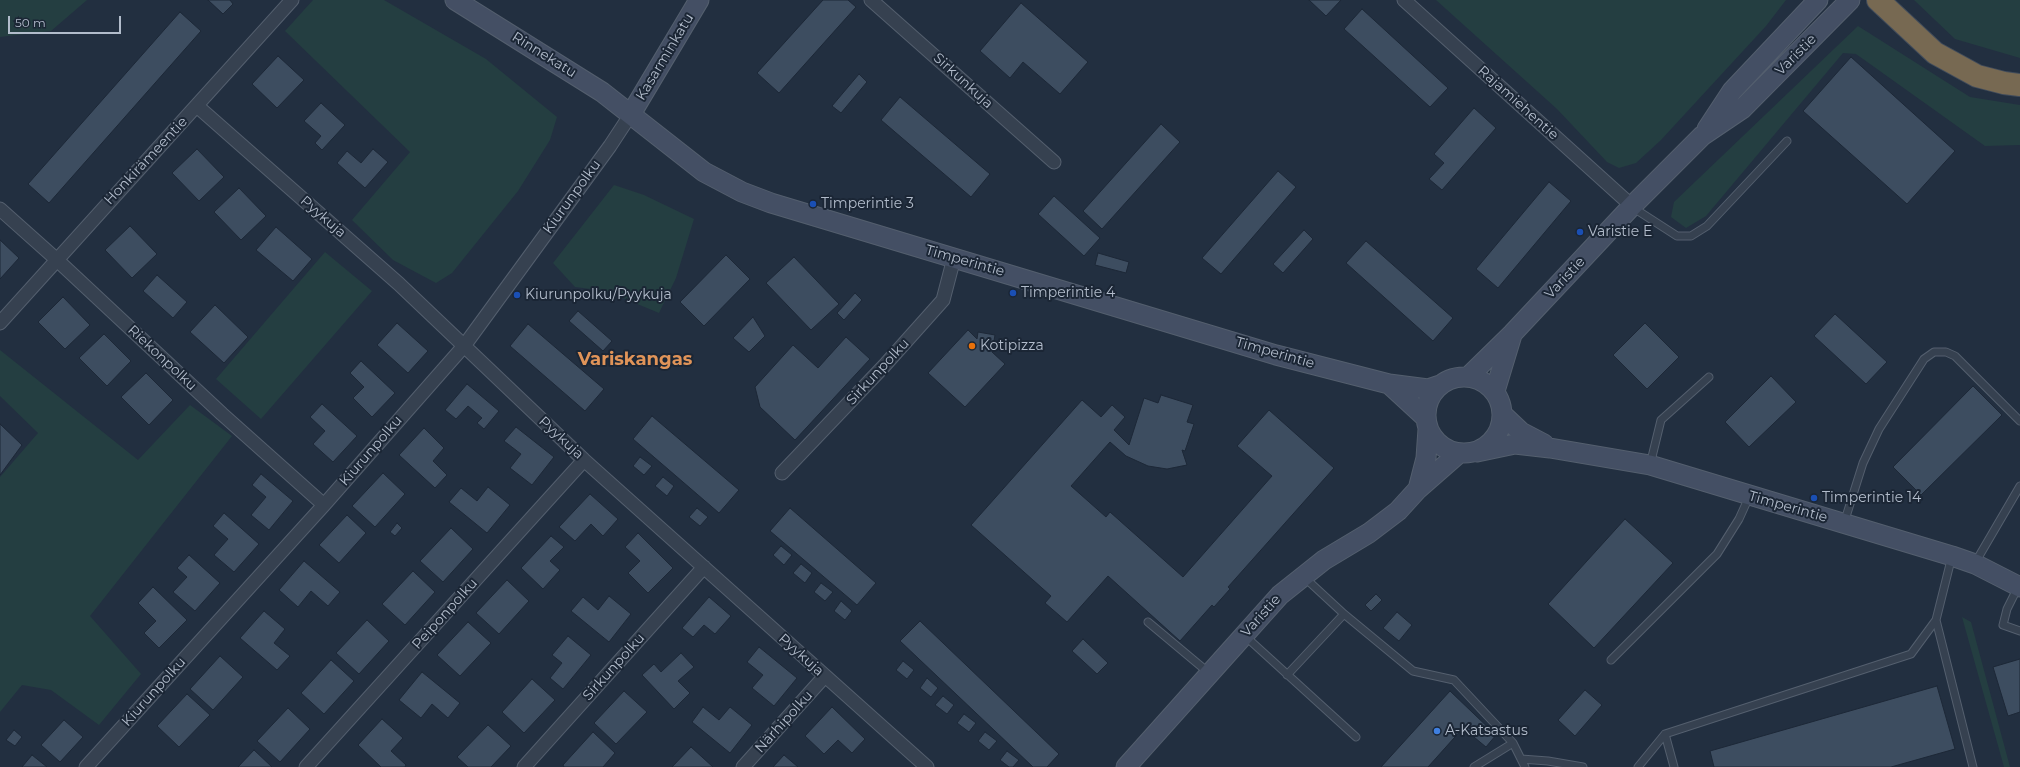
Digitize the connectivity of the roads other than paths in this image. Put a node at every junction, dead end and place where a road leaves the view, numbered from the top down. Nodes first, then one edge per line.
1 (292, 0) edge
2 (455, 0) edge
3 (699, 0) edge
4 (871, 0) edge
5 (1404, 0) edge
6 (1818, 0) edge
7 (1850, 0) edge
8 (1878, 0) edge
9 (2020, 85) edge
10 (197, 106) junction
11 (631, 114) junction
12 (1702, 136) junction
13 (1787, 141) dead end
14 (1054, 162) dead end
15 (1632, 206) junction
16 (0, 209) edge
17 (954, 258) junction
18 (56, 259) junction
19 (0, 323) edge
20 (1512, 334) junction
21 (464, 346) junction
22 (1469, 376) junction
23 (1709, 377) dead end
24 (1389, 384) junction
25 (1440, 385) junction
26 (1495, 391) junction
27 (1503, 415) junction
28 (2020, 421) edge
29 (1427, 423) junction
30 (1550, 448) junction
31 (1477, 452) junction
32 (1458, 454) junction
33 (584, 460) junction
34 (1650, 465) junction
35 (782, 474) dead end
36 (2020, 486) edge
37 (1418, 489) junction
38 (1749, 496) junction
39 (324, 505) junction
40 (1844, 523) junction
41 (1952, 556) junction
42 (1975, 564) junction
43 (704, 567) junction
44 (1302, 575) junction
45 (2019, 587) edge
46 (1344, 614) junction
47 (1936, 620) junction
48 (1148, 622) dead end
49 (2020, 631) edge
50 (1244, 635) junction
51 (1611, 660) dead end
52 (1210, 674) junction
53 (1288, 674) junction
54 (824, 677) junction
55 (1665, 734) junction
56 (1356, 736) dead end
57 (1512, 743) junction
58 (1521, 759) junction
59 (86, 767) edge
60 (306, 767) edge
61 (524, 767) edge
62 (743, 767) edge
63 (927, 767) edge
64 (1126, 767) edge
65 (1474, 767) edge
66 (1525, 767) edge
67 (1583, 767) edge
68 (1638, 767) edge
69 (1674, 767) edge
70 (1973, 767) edge

1 - 10 street, Honkirämeentie
2 - 11 street, Rinnekatu
3 - 11 street, Kasarminkatu
4 - 14 street, Sirkunkuja
5 - 15 street, Rajamiehentie
6 - 12 street, Varistie
7 - 12 street, Varistie
8 - 9 highway
10 - 18 street, Honkirämeentie
10 - 21 street, Pyykuja
11 - 17 street, Timperintie
11 - 21 street, Kiurunpolku
12 - 15 street, Varistie
13 - 15 lane
15 - 20 street, Varistie
16 - 18 street, Riekonpolku
17 - 24 street, Timperintie
17 - 35 street, Sirkunpolku
18 - 19 street, Honkirämeentie
18 - 39 street, Riekonpolku
20 - 22 street, Varistie
20 - 26 street
21 - 33 street, Pyykuja
21 - 39 street, Kiurunpolku
22 - 25 street
22 - 26 street
23 - 34 lane
24 - 25 street, Timperintie
24 - 29 street, Timperintie
25 - 29 street
26 - 27 street
27 - 30 street, Timperintie
27 - 31 street
28 - 40 lane
29 - 32 street
29 - 37 street, Varistie
30 - 31 street, Timperintie
30 - 34 street, Timperintie
31 - 32 street
32 - 37 street, Varistie
33 - 43 street, Pyykuja
33 - 60 street, Peiponpolku
34 - 38 street, Timperintie
36 - 42 lane
37 - 44 street, Varistie
38 - 40 street, Timperintie
38 - 51 lane
39 - 59 street, Kiurunpolku
40 - 41 street, Timperintie
41 - 42 street, Timperintie
41 - 47 lane
42 - 45 street, Timperintie
43 - 54 street, Pyykuja
43 - 61 street, Sirkunpolku
44 - 46 lane
44 - 50 street, Varistie
45 - 49 lane
46 - 53 lane
46 - 57 lane
47 - 55 lane
47 - 70 lane
48 - 52 lane
50 - 52 street, Varistie
50 - 53 lane
52 - 64 street, Varistie
53 - 56 lane
54 - 62 street, Närhipolku
54 - 63 street, Pyykuja
55 - 68 lane
55 - 69 lane
57 - 58 lane
57 - 65 lane
58 - 66 lane
58 - 67 lane

